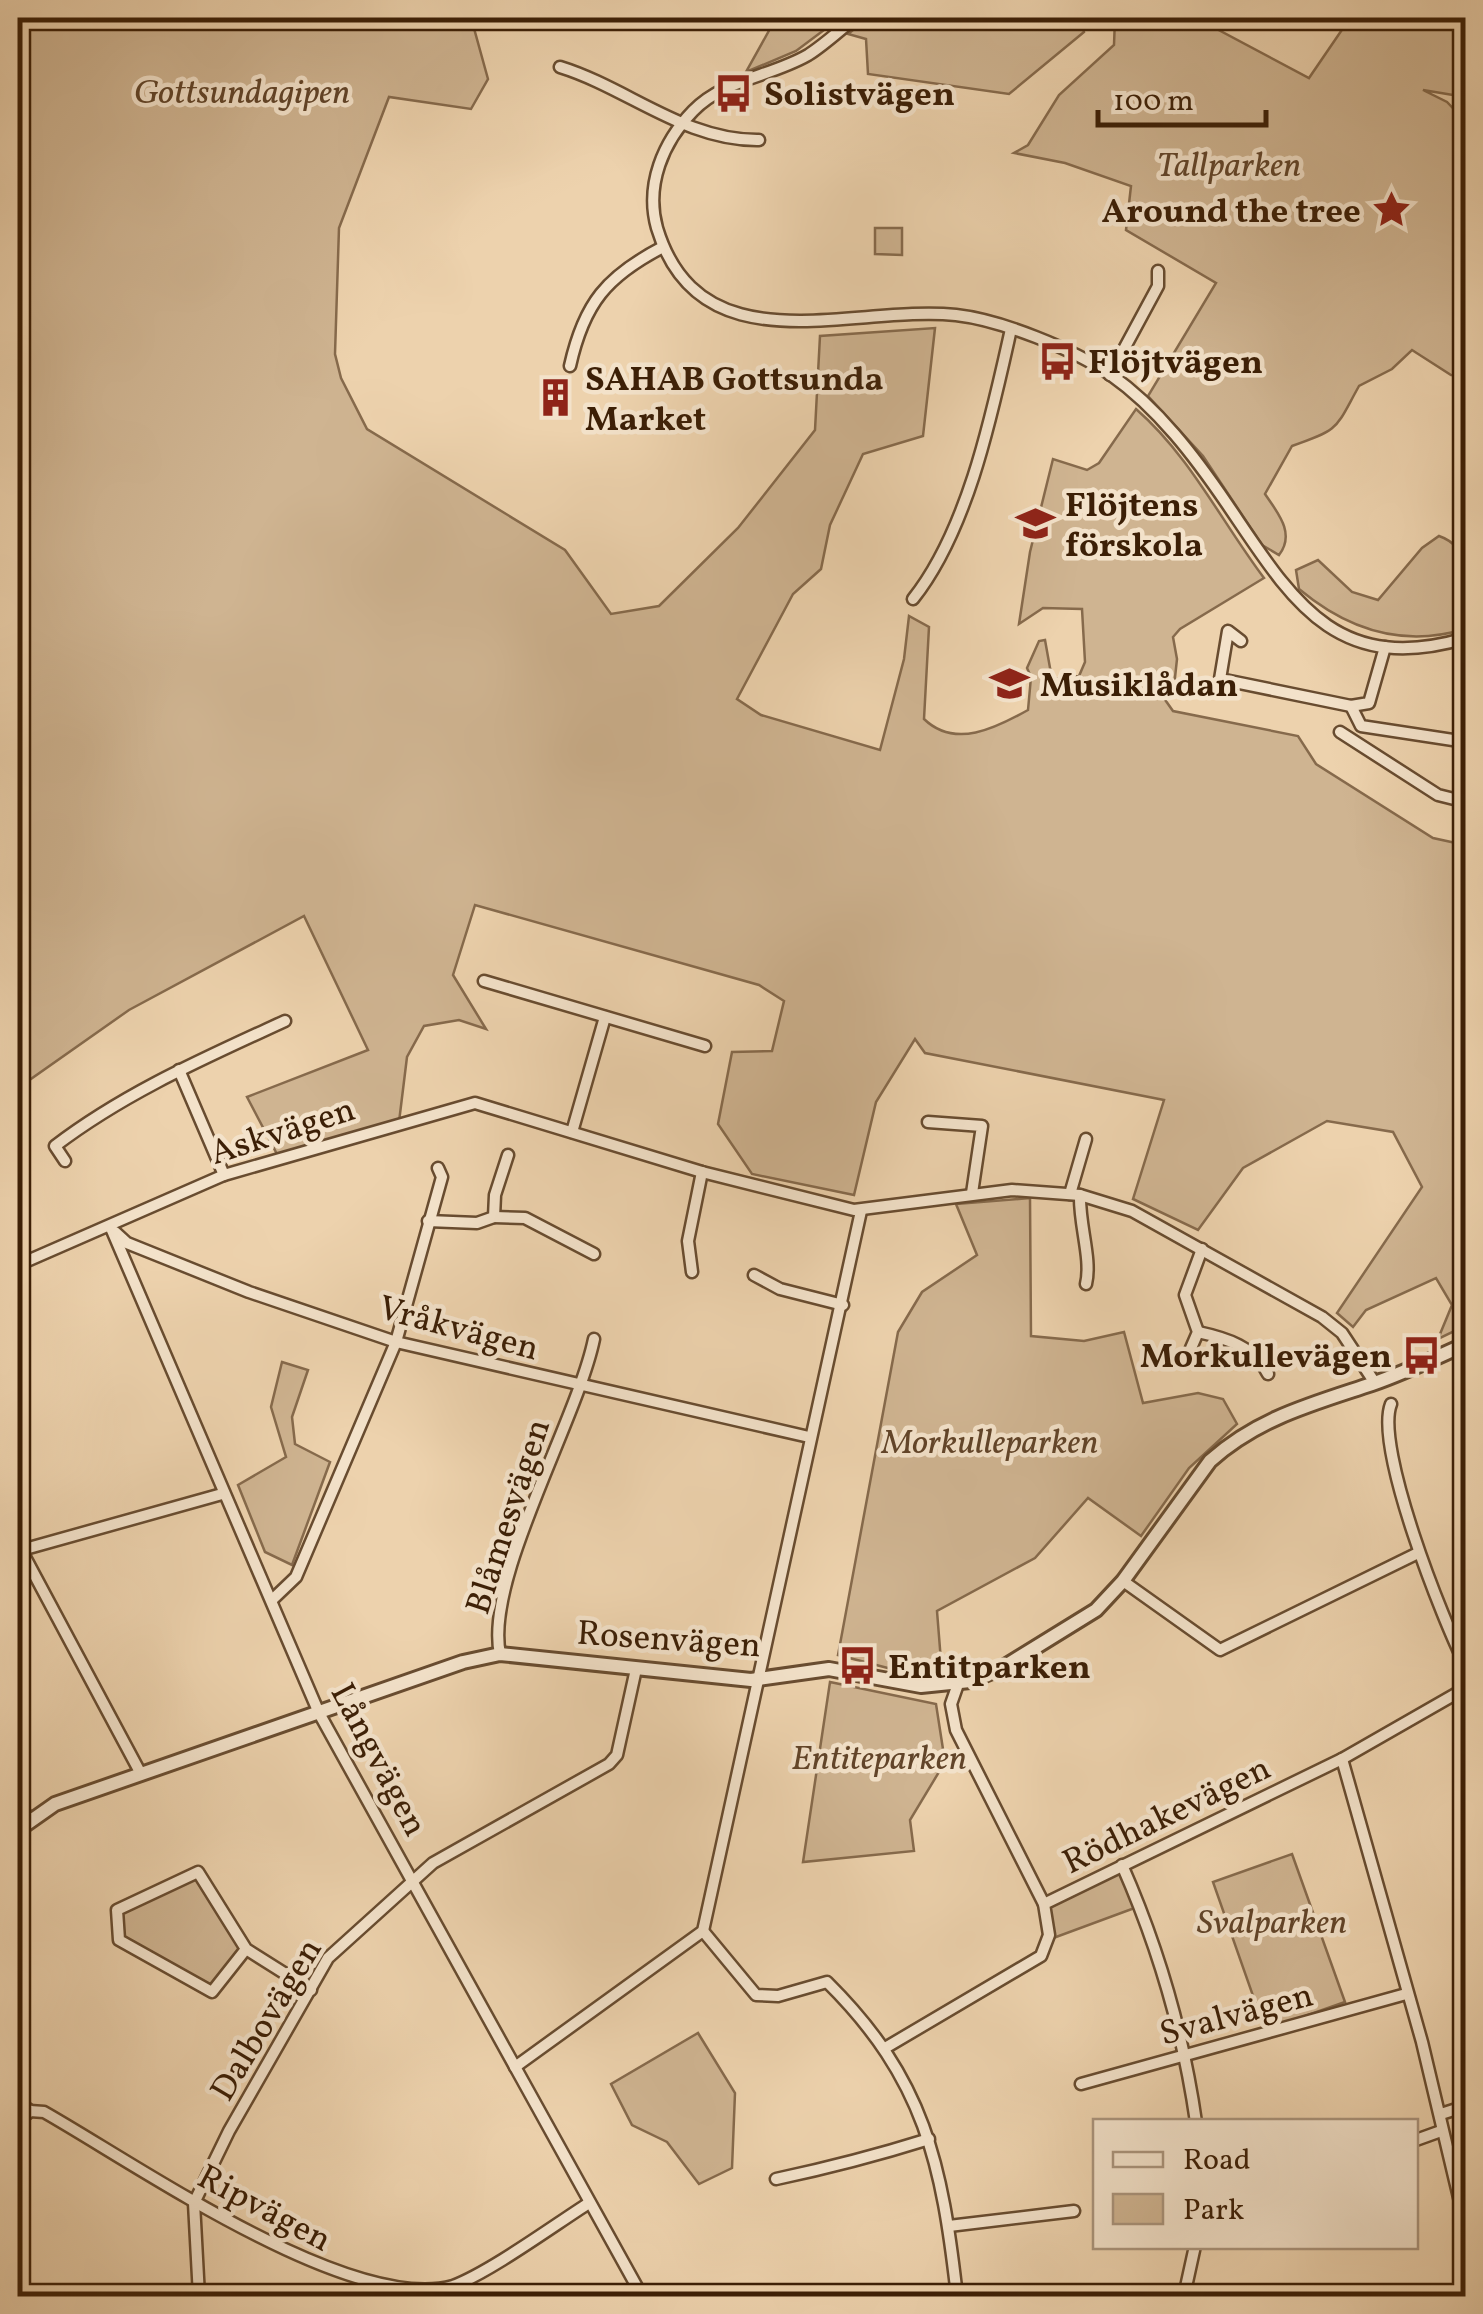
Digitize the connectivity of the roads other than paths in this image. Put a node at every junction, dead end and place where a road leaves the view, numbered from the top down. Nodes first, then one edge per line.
1 (856, 18) edge
2 (560, 67) dead end
3 (680, 124) junction
4 (759, 140) dead end
5 (663, 247) junction
6 (1158, 270) dead end
7 (1011, 329) junction
8 (570, 366) dead end
9 (1110, 375) junction
10 (913, 600) dead end
11 (1466, 638) edge
12 (1241, 640) dead end
13 (1385, 647) junction
14 (1351, 706) junction
15 (1340, 732) dead end
16 (1466, 742) edge
17 (1466, 802) edge
18 (484, 981) dead end
19 (605, 1017) junction
20 (285, 1021) dead end
21 (705, 1046) dead end
22 (179, 1070) junction
23 (928, 1122) dead end
24 (572, 1132) junction
25 (1086, 1139) dead end
26 (508, 1156) dead end
27 (65, 1161) dead end
28 (438, 1168) dead end
29 (702, 1172) junction
30 (224, 1175) junction
31 (972, 1193) junction
32 (1075, 1195) junction
33 (861, 1211) junction
34 (494, 1217) junction
35 (428, 1222) junction
36 (110, 1228) junction
37 (1202, 1249) junction
38 (594, 1254) dead end
39 (18, 1266) edge
40 (692, 1272) dead end
41 (754, 1275) dead end
42 (1086, 1284) dead end
43 (843, 1305) junction
44 (1198, 1332) junction
45 (594, 1339) dead end
46 (396, 1342) junction
47 (1466, 1344) edge
48 (1185, 1362) dead end
49 (1268, 1374) dead end
50 (1374, 1383) junction
51 (582, 1386) junction
52 (1391, 1404) dead end
53 (810, 1437) junction
54 (222, 1494) junction
55 (19, 1549) edge
56 (1418, 1553) junction
57 (1123, 1581) junction
58 (274, 1600) junction
59 (500, 1654) junction
60 (1466, 1666) edge
61 (636, 1669) junction
62 (759, 1678) junction
63 (958, 1684) junction
64 (1466, 1688) edge
65 (320, 1713) junction
66 (1342, 1759) junction
67 (141, 1774) junction
68 (18, 1805) edge
69 (29, 1818) junction
70 (18, 1830) edge
71 (1122, 1865) junction
72 (413, 1879) junction
73 (1044, 1904) junction
74 (703, 1930) junction
75 (246, 1949) junction
76 (311, 1990) junction
77 (1406, 1994) junction
78 (886, 2048) junction
79 (1186, 2054) junction
80 (515, 2068) junction
81 (1080, 2084) dead end
82 (18, 2101) edge
83 (1466, 2106) edge
84 (30, 2111) junction
85 (1441, 2114) junction
86 (1196, 2119) edge
87 (18, 2122) edge
88 (1441, 2131) junction
89 (929, 2139) junction
90 (1418, 2139) edge
91 (776, 2180) dead end
92 (194, 2203) junction
93 (590, 2203) junction
94 (1074, 2211) dead end
95 (949, 2226) junction
96 (1466, 2227) edge
97 (1194, 2249) edge
98 (457, 2291) edge
99 (199, 2296) edge
100 (642, 2296) edge
101 (956, 2296) edge
102 (1184, 2296) edge

1 - 3 street
2 - 3 street
3 - 4 street
3 - 5 street
5 - 7 street
5 - 8 street
6 - 9 street
7 - 9 street
7 - 10 street
9 - 13 street
11 - 13 street
12 - 14 street
13 - 14 street
14 - 16 street
15 - 17 street
18 - 19 street
19 - 21 street
19 - 24 street
20 - 22 street
22 - 27 street
22 - 30 street
23 - 31 street
24 - 29 street, Askvägen
24 - 30 street, Askvägen
25 - 32 street
26 - 34 street
28 - 35 street
29 - 33 street, Askvägen
29 - 40 street
30 - 36 street, Askvägen
31 - 32 street
31 - 33 street
32 - 37 street
32 - 42 street
33 - 43 street
34 - 35 street
34 - 38 street
35 - 46 street
36 - 39 street, Askvägen
36 - 46 street, Vråkvägen
36 - 54 street, Långvägen
37 - 44 street
37 - 50 street
41 - 43 street
43 - 53 street
44 - 48 street
44 - 49 street
45 - 51 street, Blåmesvägen
46 - 51 street, Vråkvägen
46 - 58 street
47 - 50 street, Rosenvägen
50 - 57 street, Rosenvägen
51 - 53 street, Vråkvägen
51 - 59 street, Blåmesvägen
52 - 56 street
53 - 62 street
54 - 55 street
54 - 58 street, Långvägen
55 - 67 street
56 - 57 street
56 - 60 street
57 - 63 street, Rosenvägen
58 - 65 street, Långvägen
59 - 61 street, Rosenvägen
59 - 65 street, Rosenvägen
61 - 62 street, Rosenvägen
61 - 72 street, Dalbovägen
62 - 63 street, Rosenvägen
62 - 74 street
63 - 73 street
64 - 66 street, Rödhakevägen
65 - 67 street, Rosenvägen
65 - 72 street, Långvägen
66 - 71 street, Rödhakevägen
66 - 77 street
67 - 69 street, Rosenvägen
68 - 69 street
69 - 70 street, Rosenvägen
71 - 73 street, Rödhakevägen
71 - 79 street
72 - 76 street, Dalbovägen
72 - 80 street, Långvägen
73 - 78 street, Rödhakevägen
74 - 78 street
74 - 80 street
75 - 75 street
75 - 76 street
76 - 92 street, Dalbovägen
77 - 79 street, Svalvägen
77 - 85 street
78 - 89 street
79 - 81 street, Svalvägen
79 - 86 street
80 - 93 street, Långvägen
82 - 84 street, Ripvägen
83 - 85 street
84 - 87 street
84 - 92 street, Ripvägen
85 - 88 street
88 - 90 street
88 - 96 street
89 - 91 street
89 - 95 street
92 - 98 street, Ripvägen
92 - 99 street, Dalbovägen
93 - 98 street, Ripvägen
93 - 100 street, Långvägen
94 - 95 street
95 - 101 street
97 - 102 street

